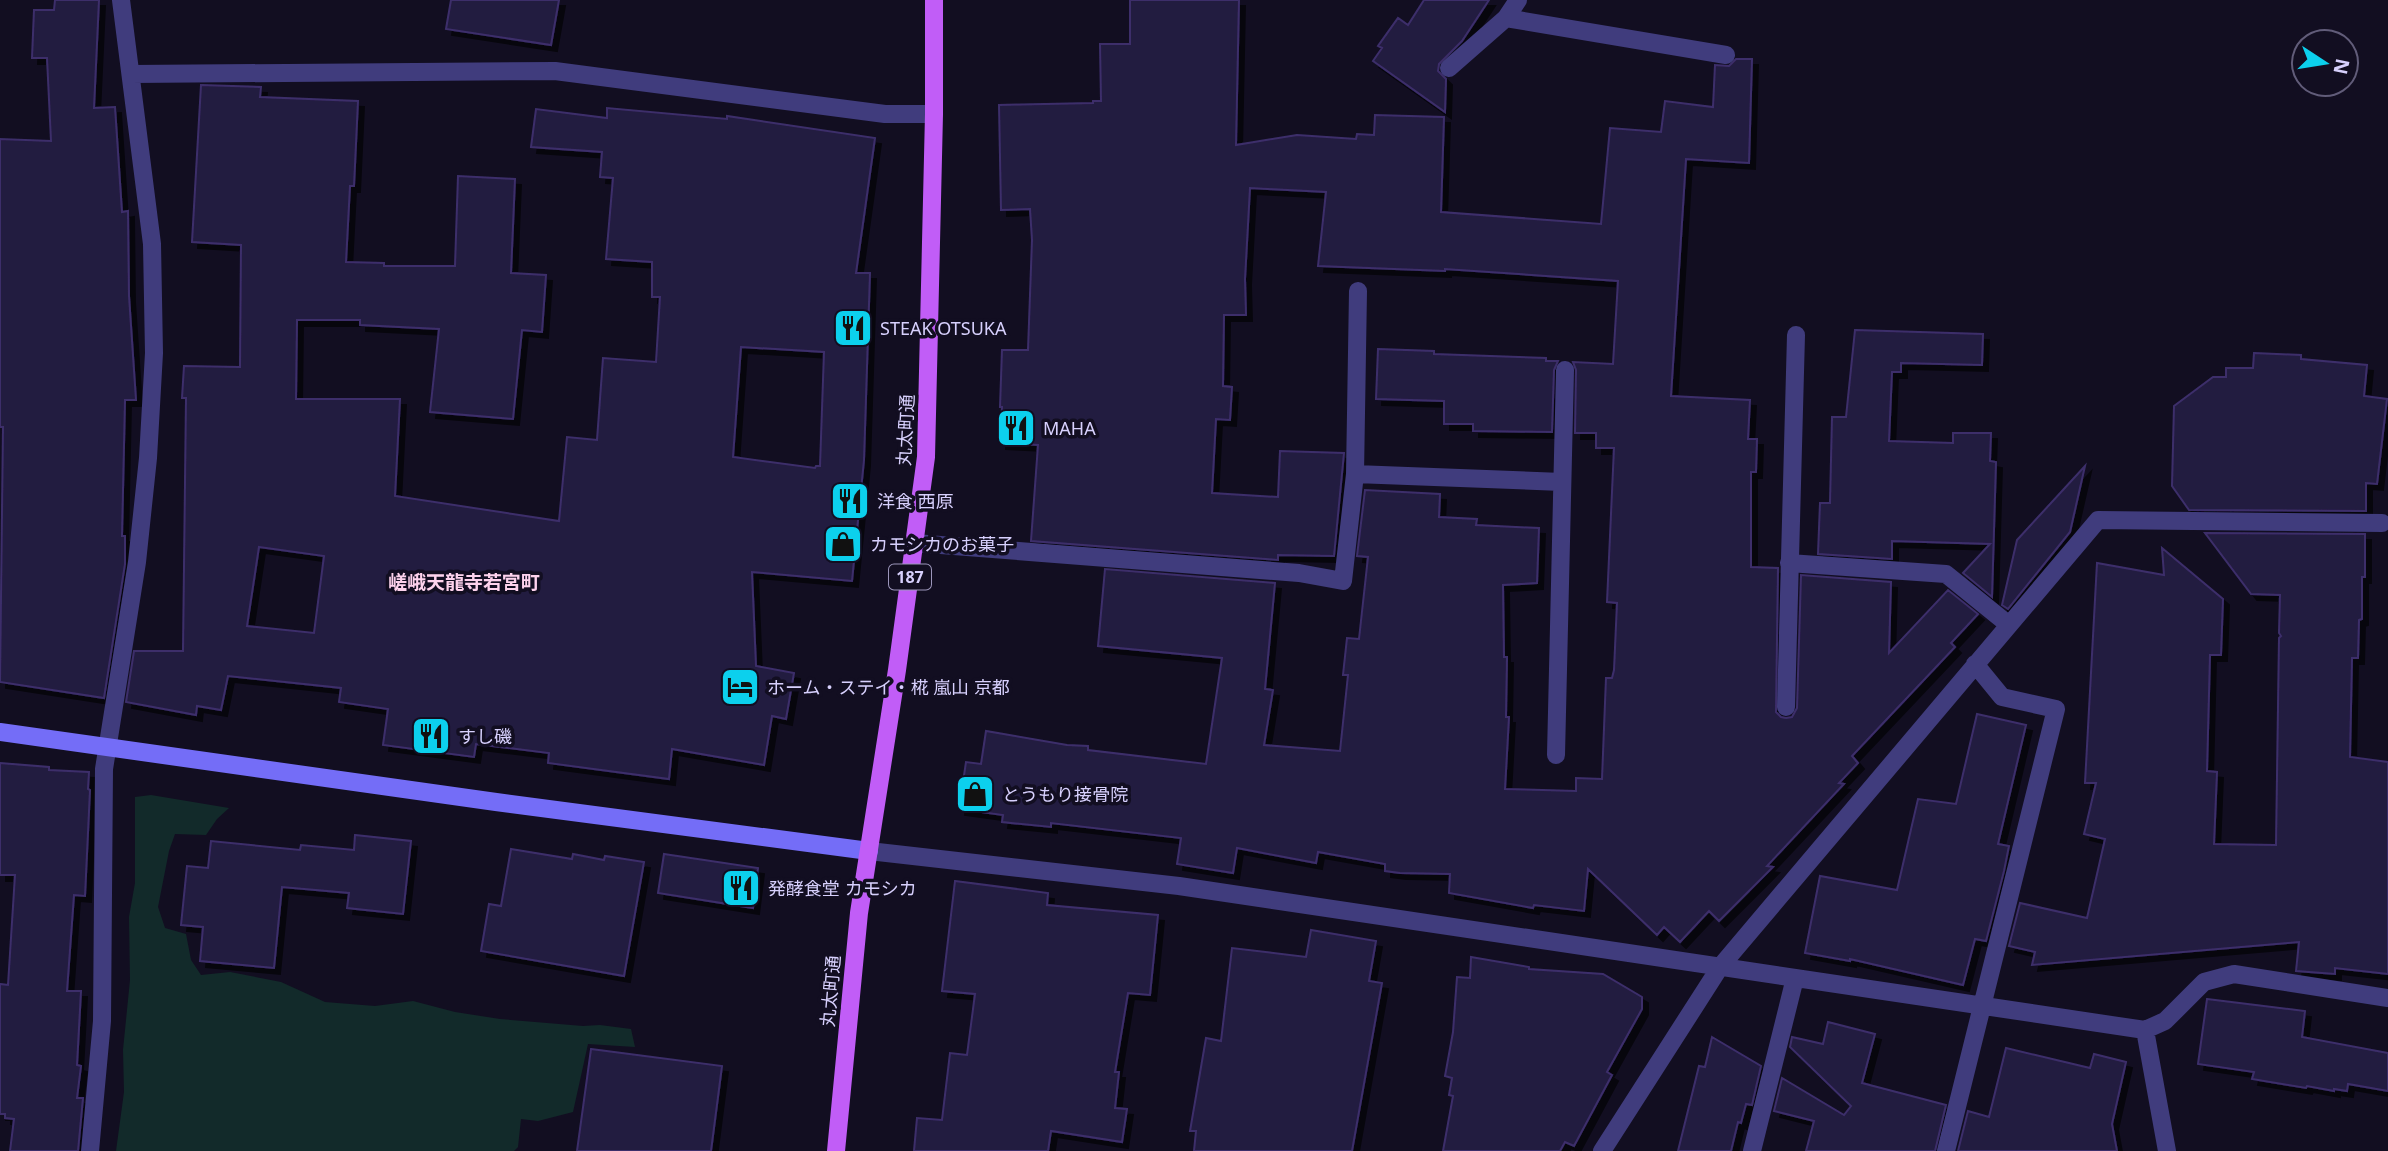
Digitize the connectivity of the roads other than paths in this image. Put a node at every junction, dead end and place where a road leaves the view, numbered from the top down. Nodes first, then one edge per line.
1 (121, 0) edge
2 (934, 0) edge
3 (1518, 0) edge
4 (1506, 18) junction
5 (1726, 55) dead end
6 (1449, 68) dead end
7 (131, 74) junction
8 (934, 114) junction
9 (1358, 291) dead end
10 (1796, 335) dead end
11 (1565, 370) dead end
12 (1355, 474) junction
13 (1562, 482) junction
14 (2382, 523) dead end
15 (915, 544) junction
16 (1789, 563) junction
17 (2009, 625) junction
18 (1975, 664) junction
19 (1786, 707) dead end
20 (0, 732) edge
21 (108, 746) junction
22 (1556, 755) dead end
23 (869, 851) junction
24 (1720, 967) junction
25 (1795, 978) junction
26 (2388, 998) edge
27 (1982, 1006) junction
28 (2145, 1030) junction
29 (90, 1151) edge
30 (836, 1151) edge
31 (1602, 1151) edge
32 (1752, 1151) edge
33 (1946, 1151) edge
34 (2167, 1151) edge

1 - 7 street
2 - 8 main road, 丸太町通 / 187
3 - 4 street
4 - 5 street
4 - 6 street
7 - 8 street
7 - 21 street
8 - 15 main road, 丸太町通 / 187
9 - 12 street
10 - 16 street
11 - 13 street
12 - 13 street
12 - 15 street
13 - 22 street
14 - 17 street
15 - 23 main road, 丸太町通 / 187
16 - 17 street
16 - 19 street
17 - 18 street
18 - 24 street
18 - 27 street
20 - 21 street
21 - 23 street
21 - 29 street
23 - 24 street
23 - 30 main road, 丸太町通 / 187
24 - 25 street
24 - 31 street
25 - 27 street
25 - 32 street
26 - 28 street
27 - 28 street
27 - 33 street
28 - 34 street

